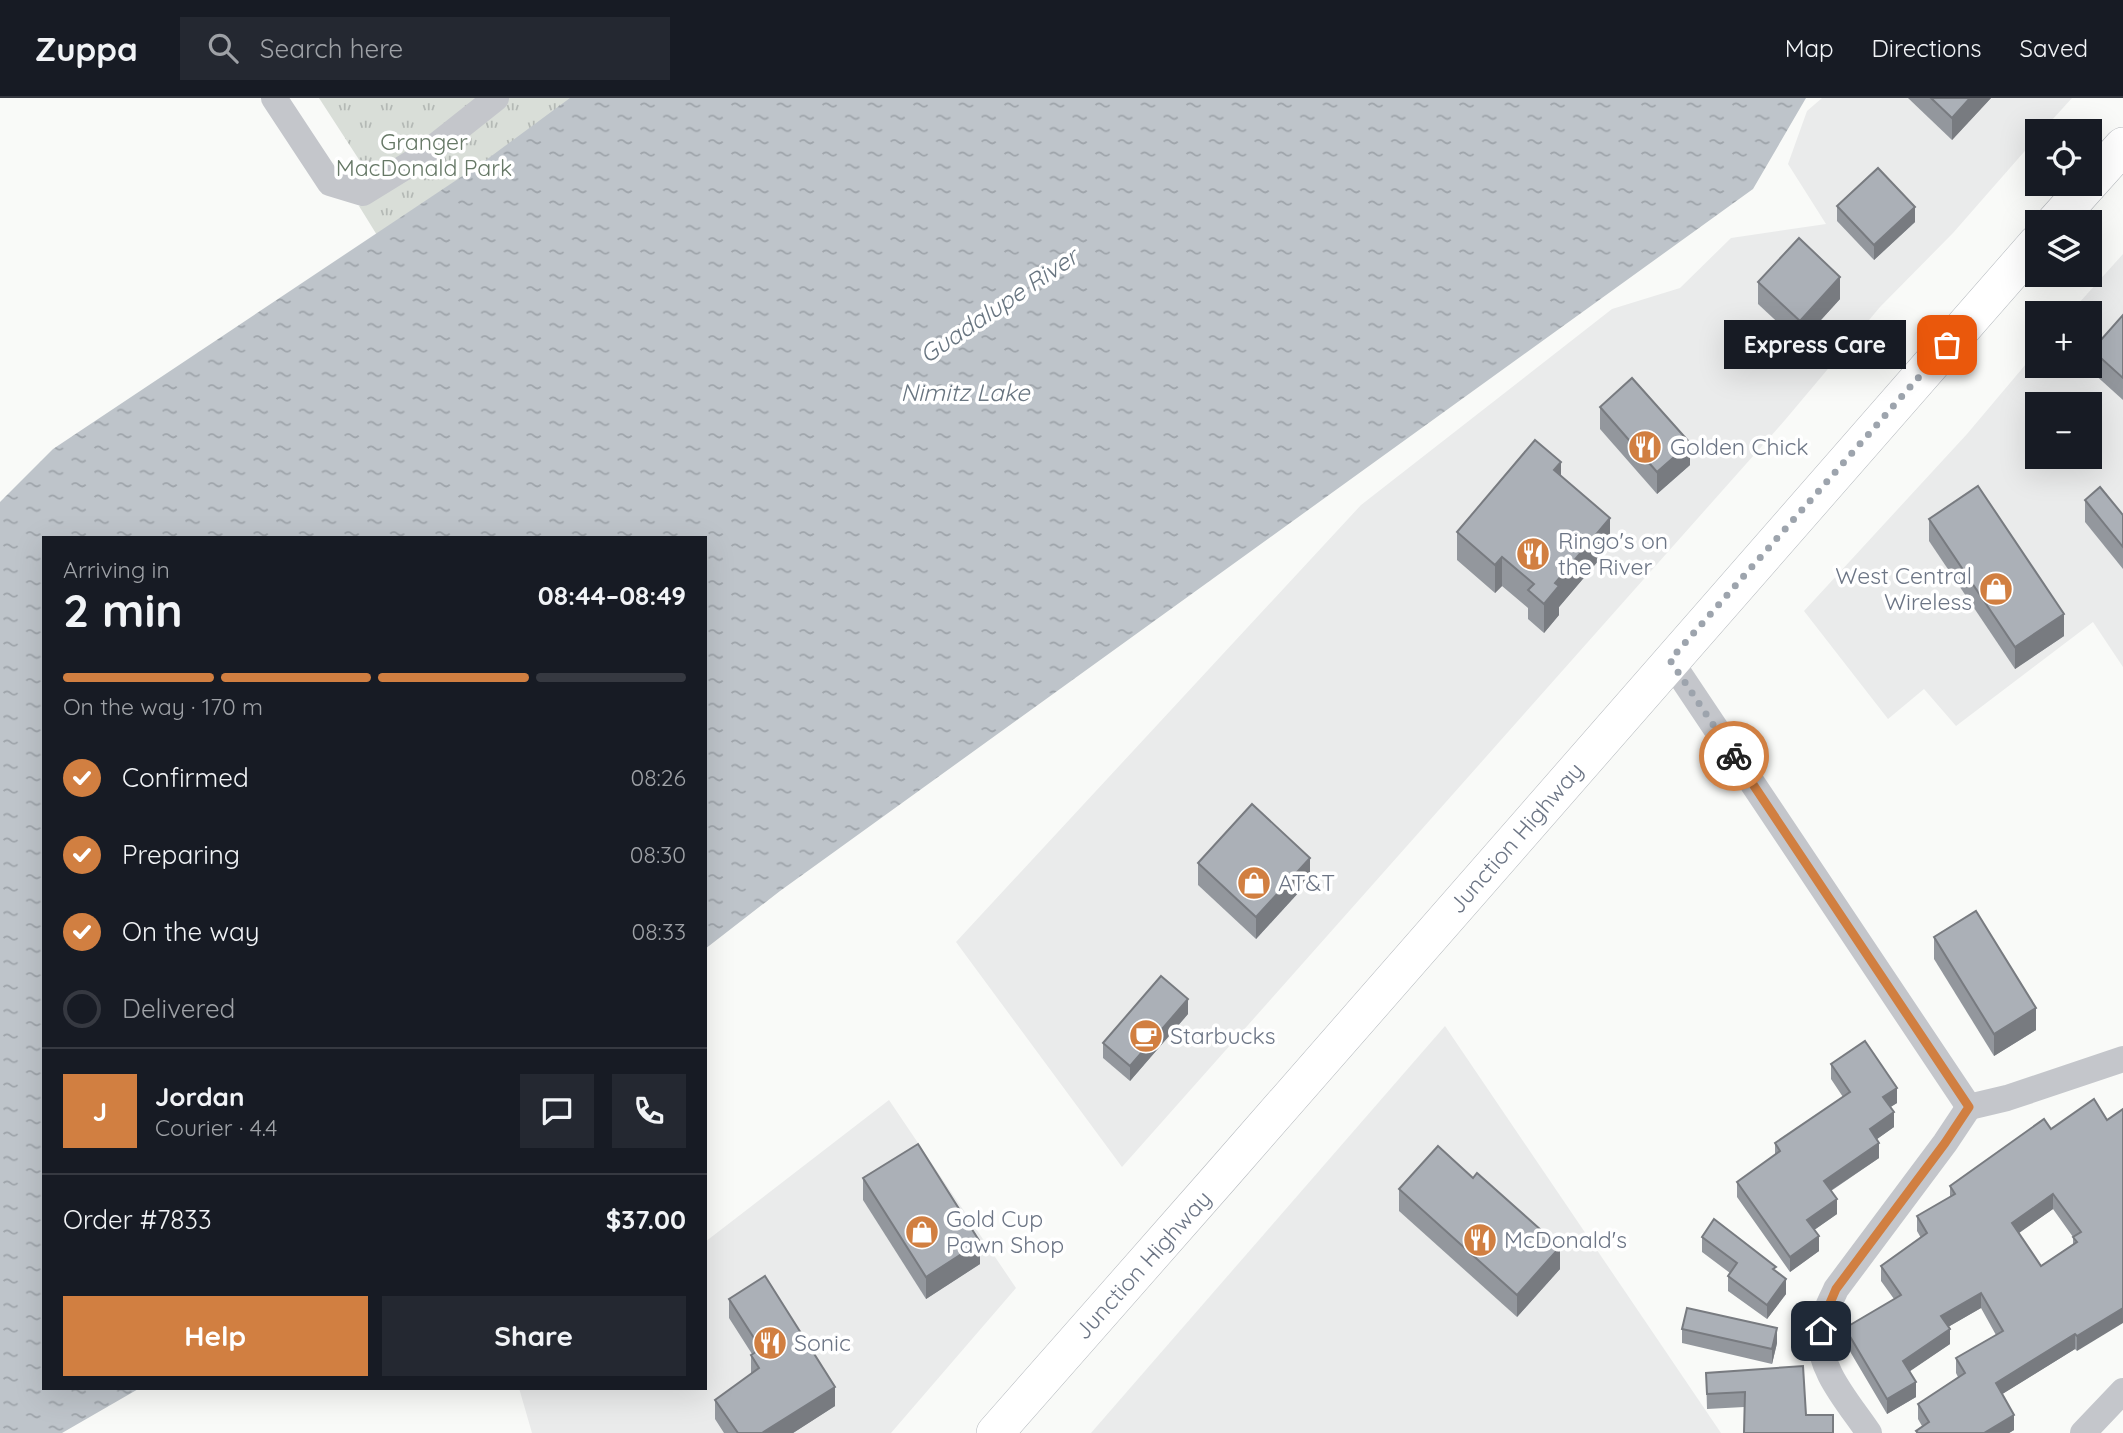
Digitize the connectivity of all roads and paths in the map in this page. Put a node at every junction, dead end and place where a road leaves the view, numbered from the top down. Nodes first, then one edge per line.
1 (274, 98) edge
2 (496, 98) edge
3 (2123, 146) edge
4 (2066, 210) edge
5 (2025, 257) edge
6 (1670, 660) junction
7 (2123, 1059) edge
8 (1969, 1107) junction
9 (2122, 1392) edge
10 (995, 1433) edge
11 (1869, 1433) edge
12 (2083, 1433) edge

1 - 2 street
3 - 4 main road
5 - 6 main road, Junction Highway
6 - 8 street
6 - 10 main road, Junction Highway
7 - 8 street
8 - 11 street
9 - 12 street

